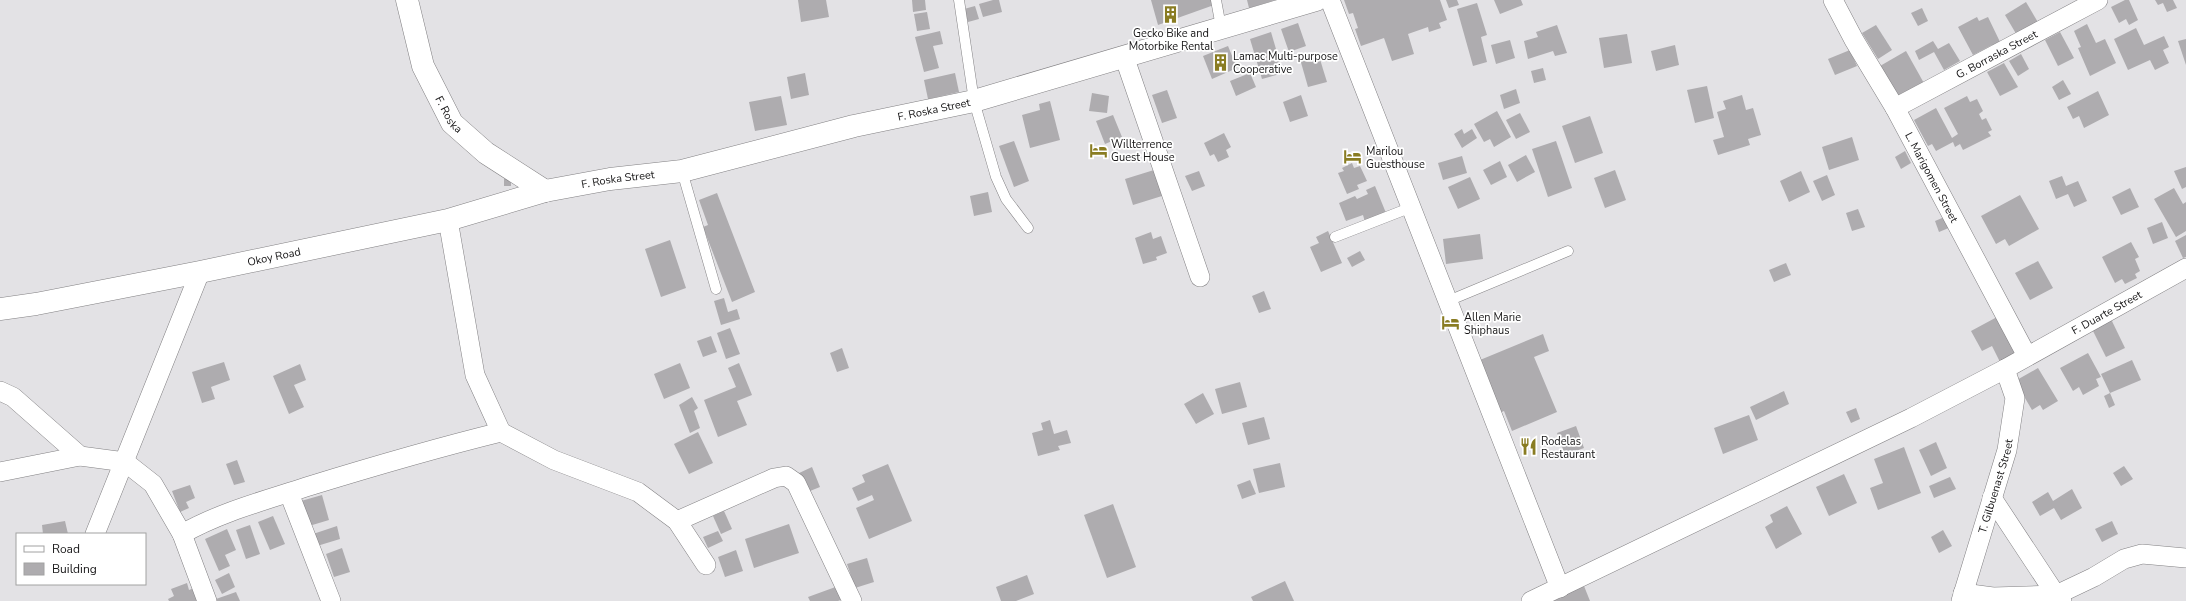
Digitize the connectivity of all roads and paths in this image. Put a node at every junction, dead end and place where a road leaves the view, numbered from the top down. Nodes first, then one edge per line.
1 (407, 0) edge
2 (958, 0) edge
3 (1216, 0) edge
4 (1316, 0) edge
5 (1330, 0) edge
6 (1833, 0) edge
7 (2098, 0) edge
8 (1222, 27) junction
9 (1124, 56) junction
10 (974, 101) junction
11 (1895, 108) junction
12 (682, 170) junction
13 (545, 191) junction
14 (1412, 207) junction
15 (448, 220) junction
16 (1028, 228) dead end
17 (1335, 237) dead end
18 (1568, 251) dead end
19 (2186, 268) edge
20 (200, 272) junction
21 (1200, 277) dead end
22 (716, 288) dead end
23 (1448, 301) junction
24 (0, 309) edge
25 (2027, 356) junction
26 (2005, 369) junction
27 (0, 391) edge
28 (501, 432) junction
29 (80, 456) junction
30 (124, 462) junction
31 (0, 472) edge
32 (290, 493) junction
33 (1992, 498) junction
34 (677, 521) junction
35 (95, 533) edge
36 (182, 534) junction
37 (2186, 558) edge
38 (706, 565) dead end
39 (1560, 588) junction
40 (1962, 597) edge
41 (2059, 598) edge
42 (1536, 600) edge
43 (207, 601) edge
44 (331, 601) edge
45 (852, 601) edge

1 - 13 main road, F. Roska
2 - 10 lane
3 - 8 lane
4 - 8 main road, F. Roska Street
5 - 14 street
6 - 11 street, L. Marigomen Street
7 - 11 street, G. Borraska Street
8 - 9 main road, F. Roska Street
9 - 10 main road, F. Roska Street
9 - 21 street
10 - 12 main road, F. Roska Street
10 - 16 lane
11 - 25 street, L. Marigomen Street
12 - 13 main road, F. Roska Street
12 - 22 lane
13 - 15 main road, Okoy Road
14 - 17 lane
14 - 23 street
15 - 20 main road, Okoy Road
15 - 28 street
18 - 23 lane
19 - 25 street, F. Duarte Street
20 - 24 main road, Okoy Road
20 - 30 street
23 - 39 street
25 - 26 street, F. Duarte Street
26 - 33 street, T. Gilbuenast Street
26 - 39 street, F. Duarte Street
27 - 29 street
28 - 32 street
28 - 34 street
29 - 30 street
29 - 31 street
30 - 35 street
30 - 36 street
32 - 36 street
32 - 44 street
33 - 40 street, T. Gilbuenast Street
33 - 41 street
34 - 38 street
34 - 45 street
36 - 43 street
37 - 41 street
39 - 42 street, F. Duarte Street
40 - 41 street

